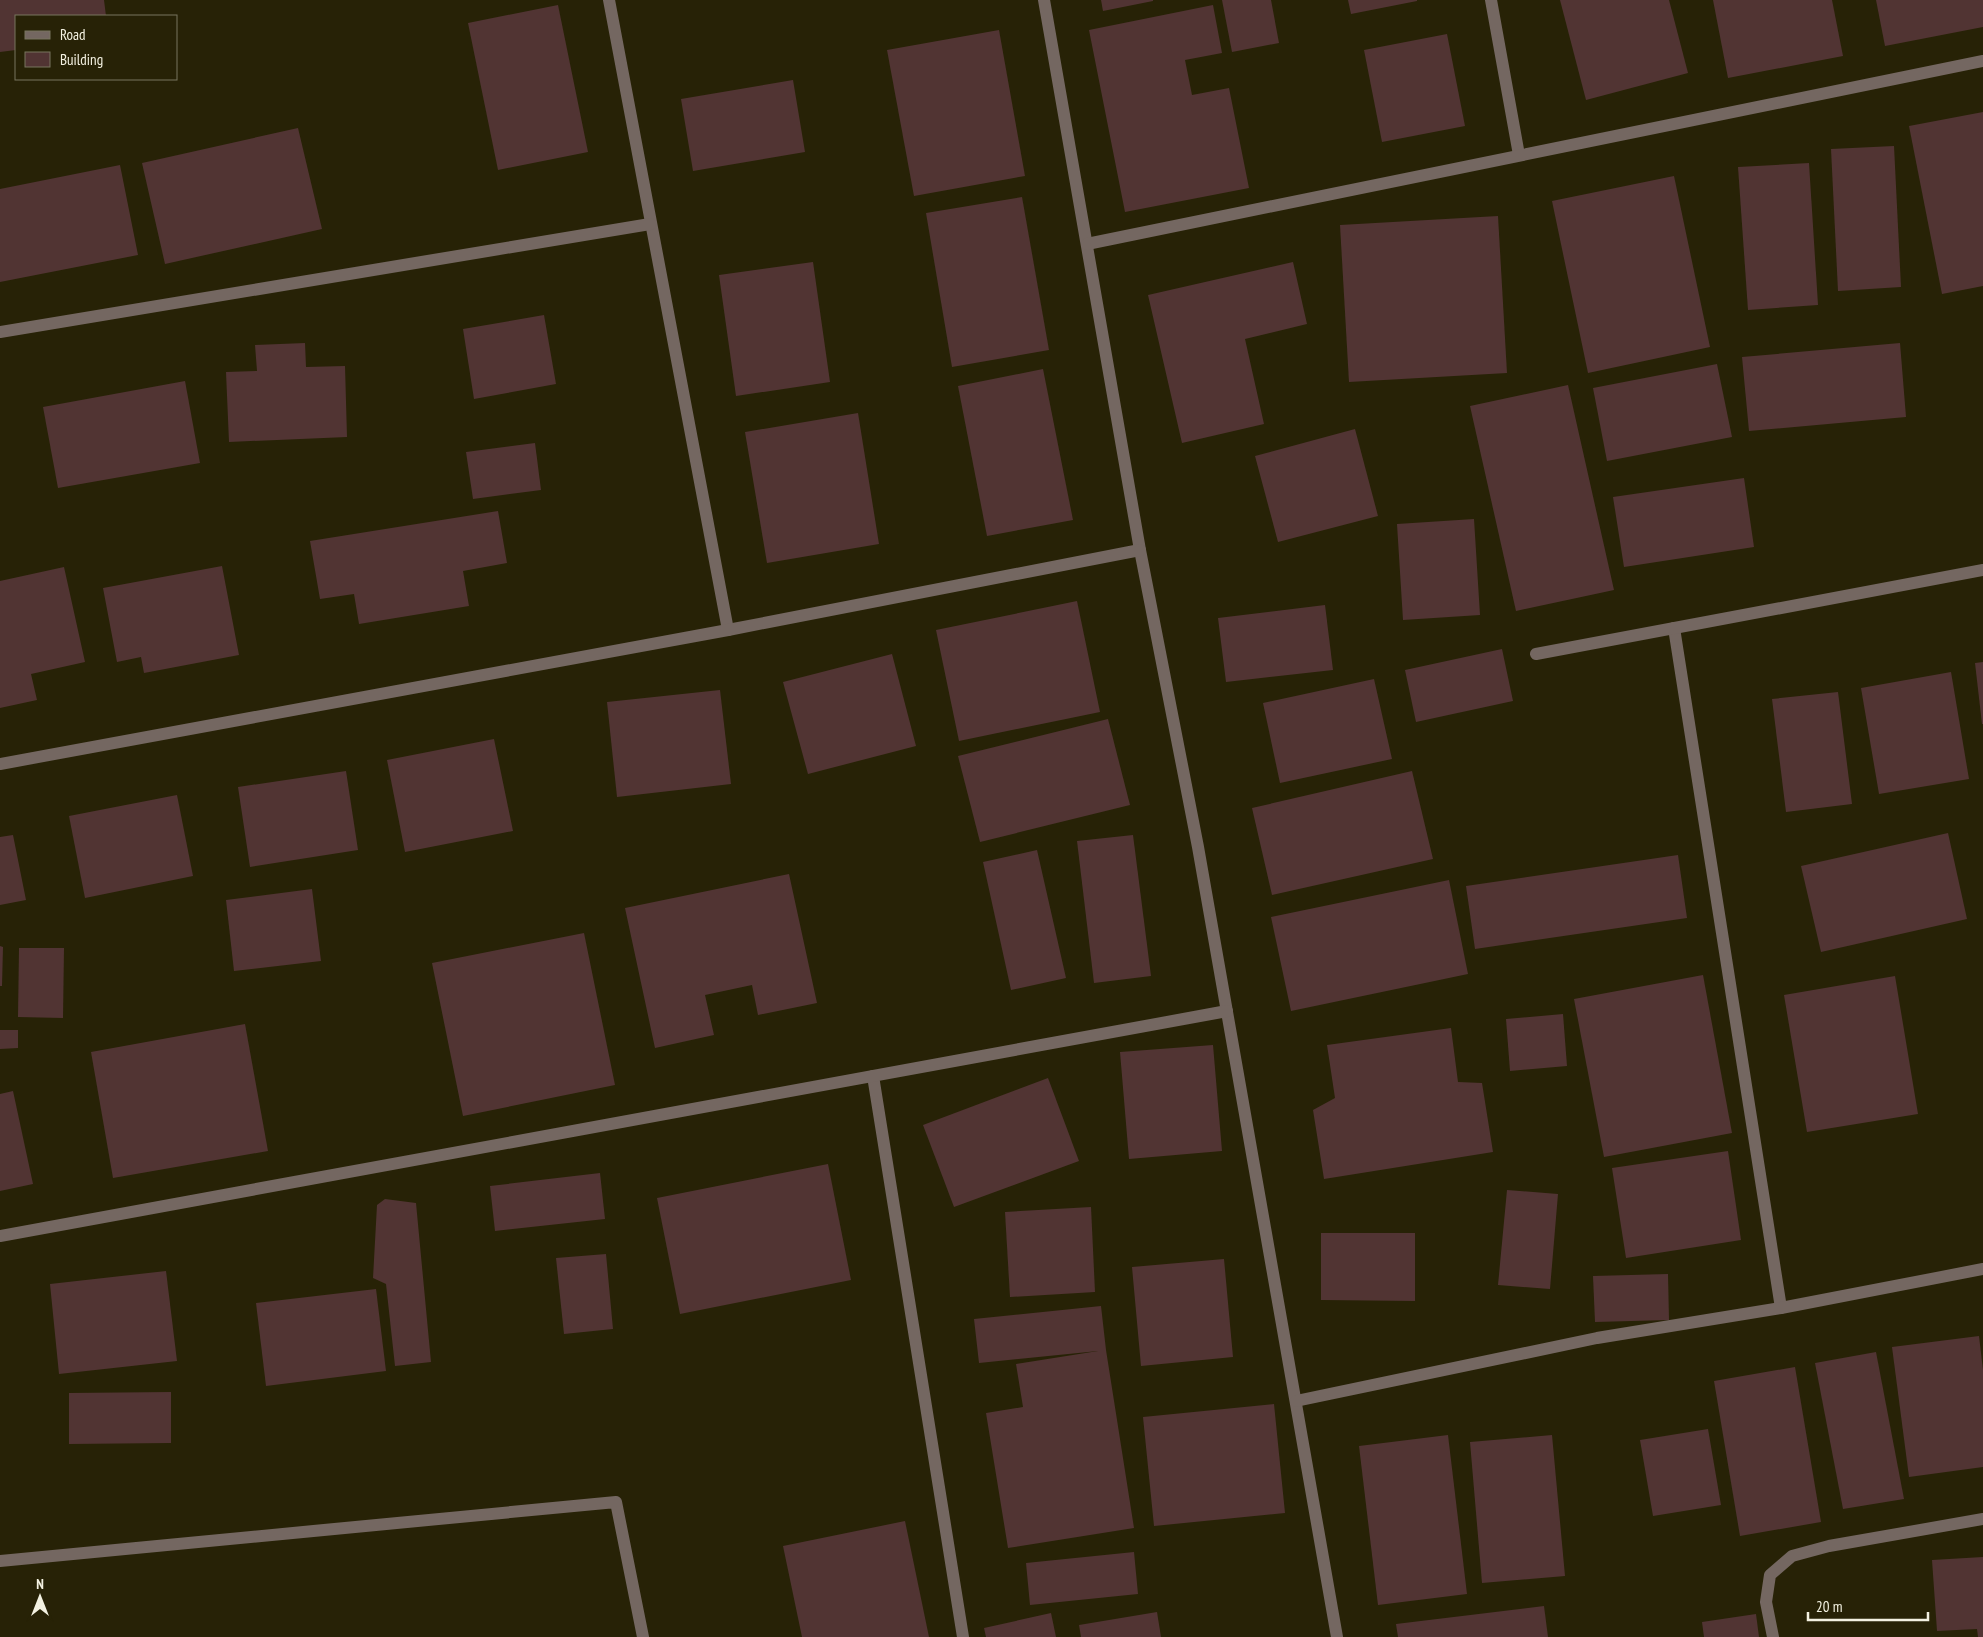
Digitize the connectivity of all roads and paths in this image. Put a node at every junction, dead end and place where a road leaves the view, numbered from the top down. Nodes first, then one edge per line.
1 (609, 0) edge
2 (1044, 0) edge
3 (1492, 0) edge
4 (1983, 61) edge
5 (1519, 155) junction
6 (650, 224) junction
7 (1087, 244) junction
8 (0, 332) edge
9 (1140, 550) junction
10 (1983, 570) edge
11 (1674, 628) junction
12 (728, 630) junction
13 (1536, 654) dead end
14 (0, 764) edge
15 (1227, 1011) junction
16 (873, 1076) junction
17 (0, 1236) edge
18 (1983, 1269) edge
19 (1781, 1308) junction
20 (1296, 1401) junction
21 (1983, 1519) edge
22 (0, 1561) edge
23 (643, 1637) edge
24 (963, 1637) edge
25 (1337, 1637) edge
26 (1772, 1637) edge

1 - 6 street
2 - 7 street
3 - 5 street
4 - 5 street
5 - 7 street
6 - 8 street
6 - 12 street
7 - 9 street
9 - 12 street
9 - 15 street
10 - 11 street
11 - 13 street
11 - 19 street
12 - 14 street
15 - 16 street
15 - 20 street
16 - 17 street
16 - 24 street
18 - 19 street
19 - 20 street
20 - 25 street
21 - 26 street
22 - 23 street

